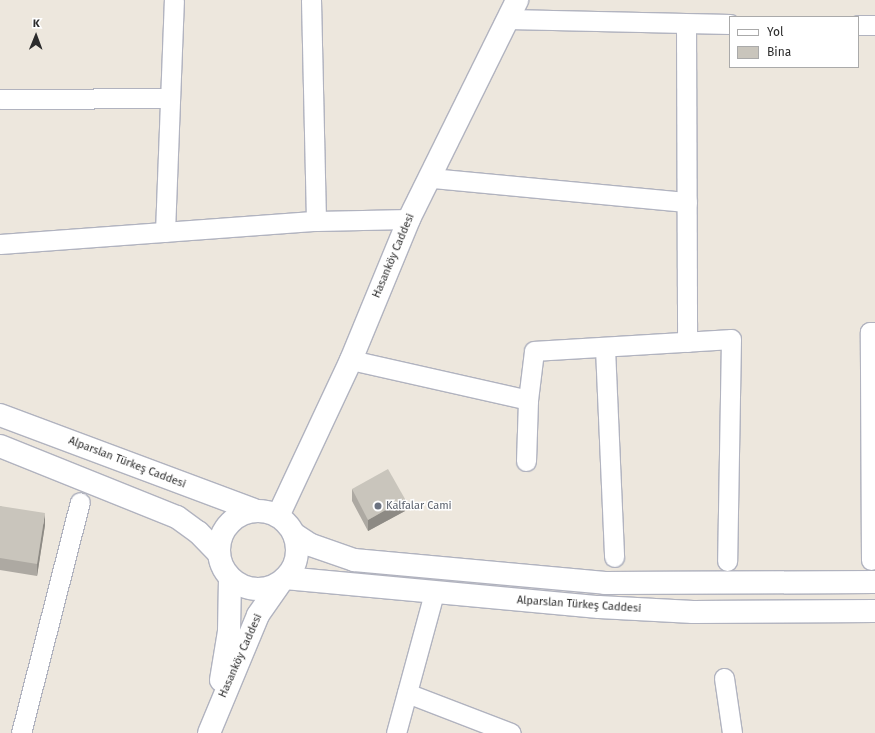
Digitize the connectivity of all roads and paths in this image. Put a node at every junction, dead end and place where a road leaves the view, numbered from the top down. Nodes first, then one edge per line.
1 (174, 0) edge
2 (310, 0) edge
3 (517, 0) edge
4 (508, 20) junction
5 (686, 24) junction
6 (729, 24) edge
7 (859, 25) edge
8 (875, 25) edge
9 (170, 98) junction
10 (0, 99) edge
11 (432, 178) junction
12 (687, 202) junction
13 (409, 219) junction
14 (316, 221) junction
15 (165, 232) junction
16 (0, 244) edge
17 (875, 332) edge
18 (687, 342) junction
19 (606, 348) junction
20 (351, 360) junction
21 (528, 400) junction
22 (0, 415) edge
23 (0, 446) edge
24 (526, 461) dead end
25 (80, 502) dead end
26 (254, 510) junction
27 (278, 516) junction
28 (294, 534) junction
29 (218, 553) junction
30 (614, 557) dead end
31 (871, 560) dead end
32 (727, 561) dead end
33 (230, 578) junction
34 (283, 580) junction
35 (875, 582) edge
36 (434, 593) junction
37 (875, 611) edge
38 (724, 678) dead end
39 (407, 693) junction
40 (216, 710) junction
41 (22, 733) edge
42 (210, 733) edge
43 (396, 733) edge
44 (511, 733) edge
45 (732, 733) edge

1 - 9 street
2 - 14 street
3 - 4 main road, Hasanköy Caddesi
4 - 5 street
4 - 11 main road, Hasanköy Caddesi
5 - 6 street
5 - 12 street
7 - 8 street
9 - 10 street
9 - 15 street
11 - 12 street
11 - 13 main road, Hasanköy Caddesi
12 - 18 street
13 - 14 street
13 - 20 main road, Hasanköy Caddesi
14 - 15 street
15 - 16 street
17 - 31 street
18 - 19 street
18 - 32 street
19 - 21 street
19 - 30 street
20 - 21 street
20 - 27 main road, Hasanköy Caddesi
21 - 24 street
22 - 26 main road, Alparslan Türkeş Caddesi
23 - 29 main road
25 - 41 street
26 - 27 main road
26 - 29 main road
27 - 28 main road
28 - 34 main road
28 - 35 main road
29 - 33 main road
33 - 34 main road
33 - 40 main road, Hasanköy Caddesi
34 - 36 main road, Alparslan Türkeş Caddesi
34 - 40 main road, Hasanköy Caddesi
36 - 37 main road, Alparslan Türkeş Caddesi
36 - 39 street
38 - 45 street
39 - 43 street
39 - 44 street
40 - 42 main road, Hasanköy Caddesi

